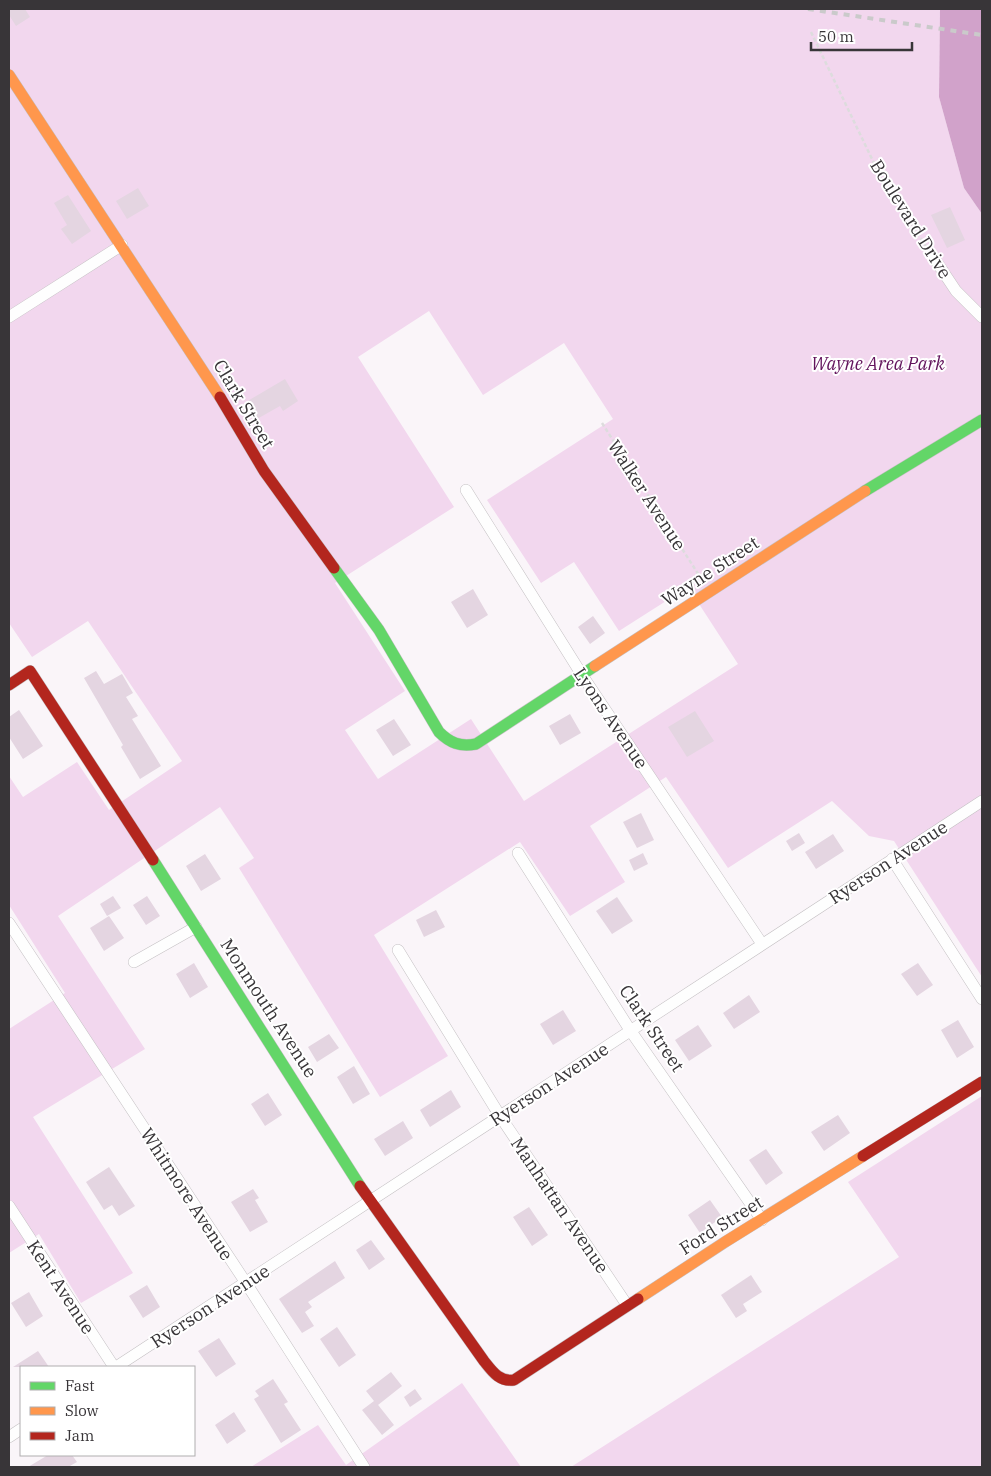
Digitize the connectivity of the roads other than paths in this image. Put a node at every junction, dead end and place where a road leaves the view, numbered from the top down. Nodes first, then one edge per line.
1 (9, 75) edge
2 (122, 245) junction
3 (934, 258) road end
4 (9, 317) edge
5 (982, 317) edge
6 (982, 420) edge
7 (466, 490) dead end
8 (582, 675) junction
9 (9, 684) edge
10 (456, 745) joint
11 (982, 801) edge
12 (518, 853) dead end
13 (892, 859) junction
14 (9, 923) edge
15 (196, 927) junction
16 (762, 944) junction
17 (398, 950) dead end
18 (134, 962) dead end
19 (982, 999) edge
20 (630, 1030) junction
21 (982, 1082) edge
22 (500, 1116) junction
23 (370, 1201) junction
24 (9, 1206) edge
25 (762, 1220) junction
26 (246, 1283) junction
27 (627, 1305) junction
28 (484, 1361) joint
29 (114, 1366) edge
30 (117, 1366) edge
31 (20, 1430) edge
32 (9, 1437) edge
33 (364, 1467) edge

1 - 2 street, Clark Street
2 - 4 street
2 - 10 street, Clark Street
3 - 5 street, Boulevard Drive
6 - 8 street, Wayne Street
7 - 8 street, Lyons Avenue
8 - 10 street, Wayne Street
8 - 16 street, Lyons Avenue
9 - 15 street, Monmouth Avenue
11 - 13 street, Ryerson Avenue
12 - 20 street, Clark Street
13 - 16 street, Ryerson Avenue
13 - 19 street
14 - 26 street, Whitmore Avenue
15 - 18 street
15 - 23 street, Monmouth Avenue
16 - 20 street, Ryerson Avenue
17 - 22 street, Manhattan Avenue
20 - 22 street, Ryerson Avenue
20 - 25 street, Clark Street
21 - 25 street, Ford Street
22 - 23 street, Ryerson Avenue
22 - 27 street, Manhattan Avenue
23 - 26 street, Ryerson Avenue
23 - 28 street, Monmouth Avenue
24 - 29 street, Kent Avenue
25 - 27 street, Ford Street
26 - 30 street, Ryerson Avenue
26 - 33 street, Whitmore Avenue
27 - 28 street, Ford Street
31 - 32 street

